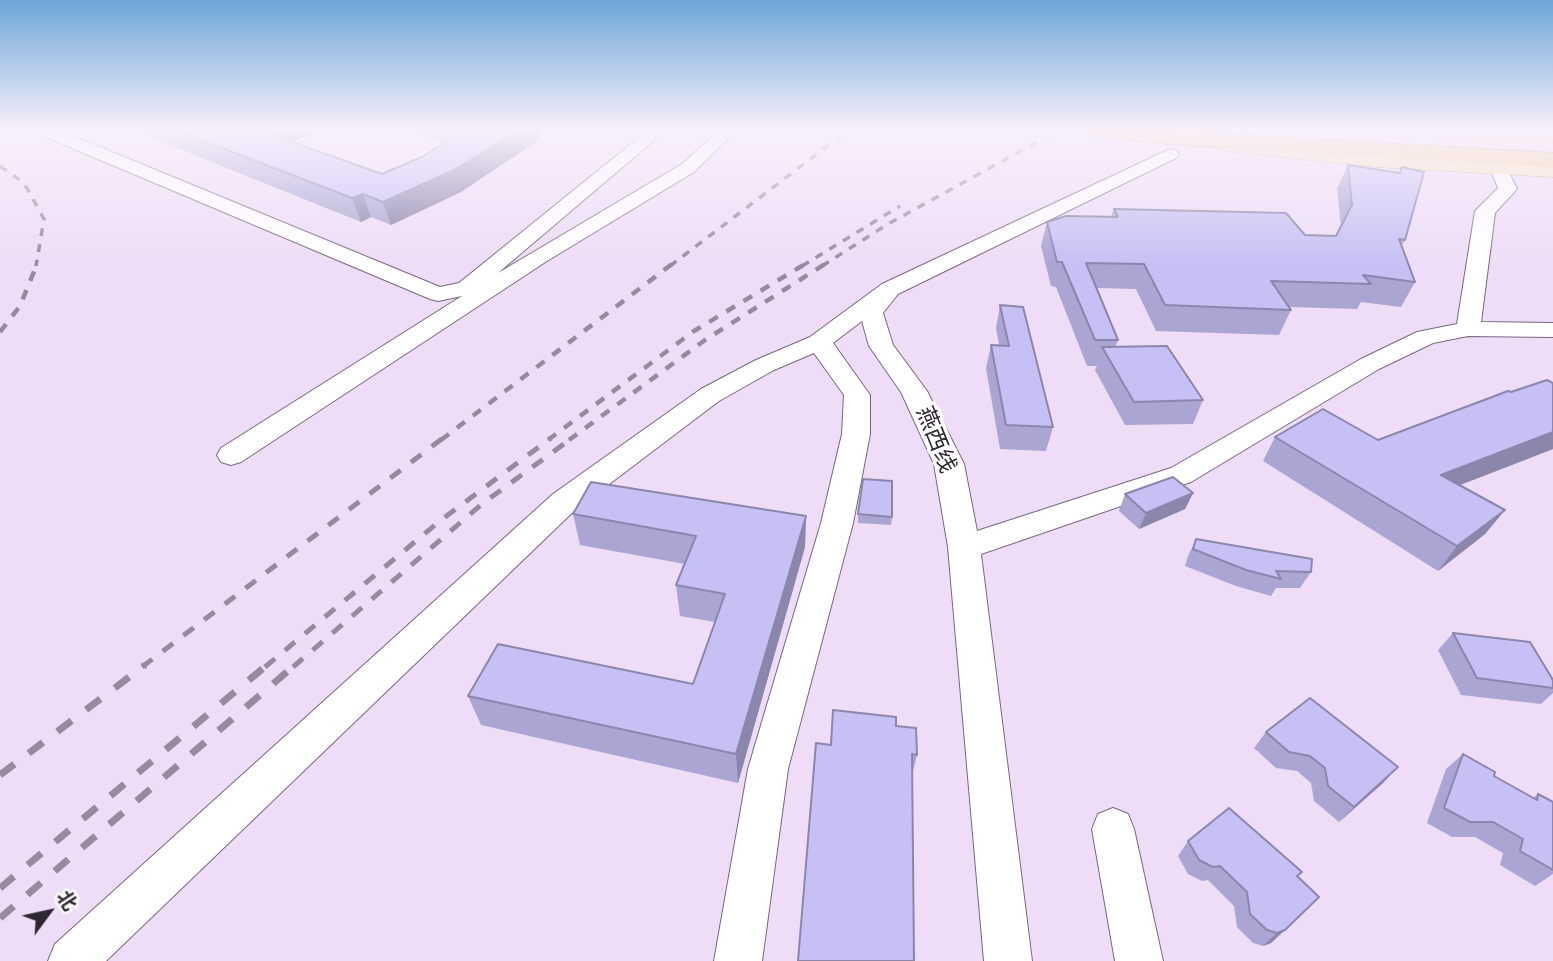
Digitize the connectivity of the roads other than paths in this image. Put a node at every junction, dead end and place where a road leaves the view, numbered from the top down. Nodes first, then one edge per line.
1 (154, 176) edge
2 (603, 176) edge
3 (675, 176) edge
4 (1123, 176) edge
5 (1502, 176) edge
6 (890, 289) junction
7 (461, 298) junction
8 (1468, 329) junction
9 (1553, 330) edge
10 (819, 342) junction
11 (231, 455) dead end
12 (964, 547) junction
13 (1113, 829) dead end
14 (72, 961) edge
15 (738, 961) edge
16 (1008, 961) edge
17 (1139, 961) edge

1 - 7 street
2 - 7 street
3 - 7 street
4 - 6 street
5 - 8 street
6 - 10 street
6 - 12 street, 燕西线
7 - 11 street
8 - 9 street
8 - 12 street
10 - 14 street
10 - 15 street
12 - 16 street, 燕西线
13 - 17 street

